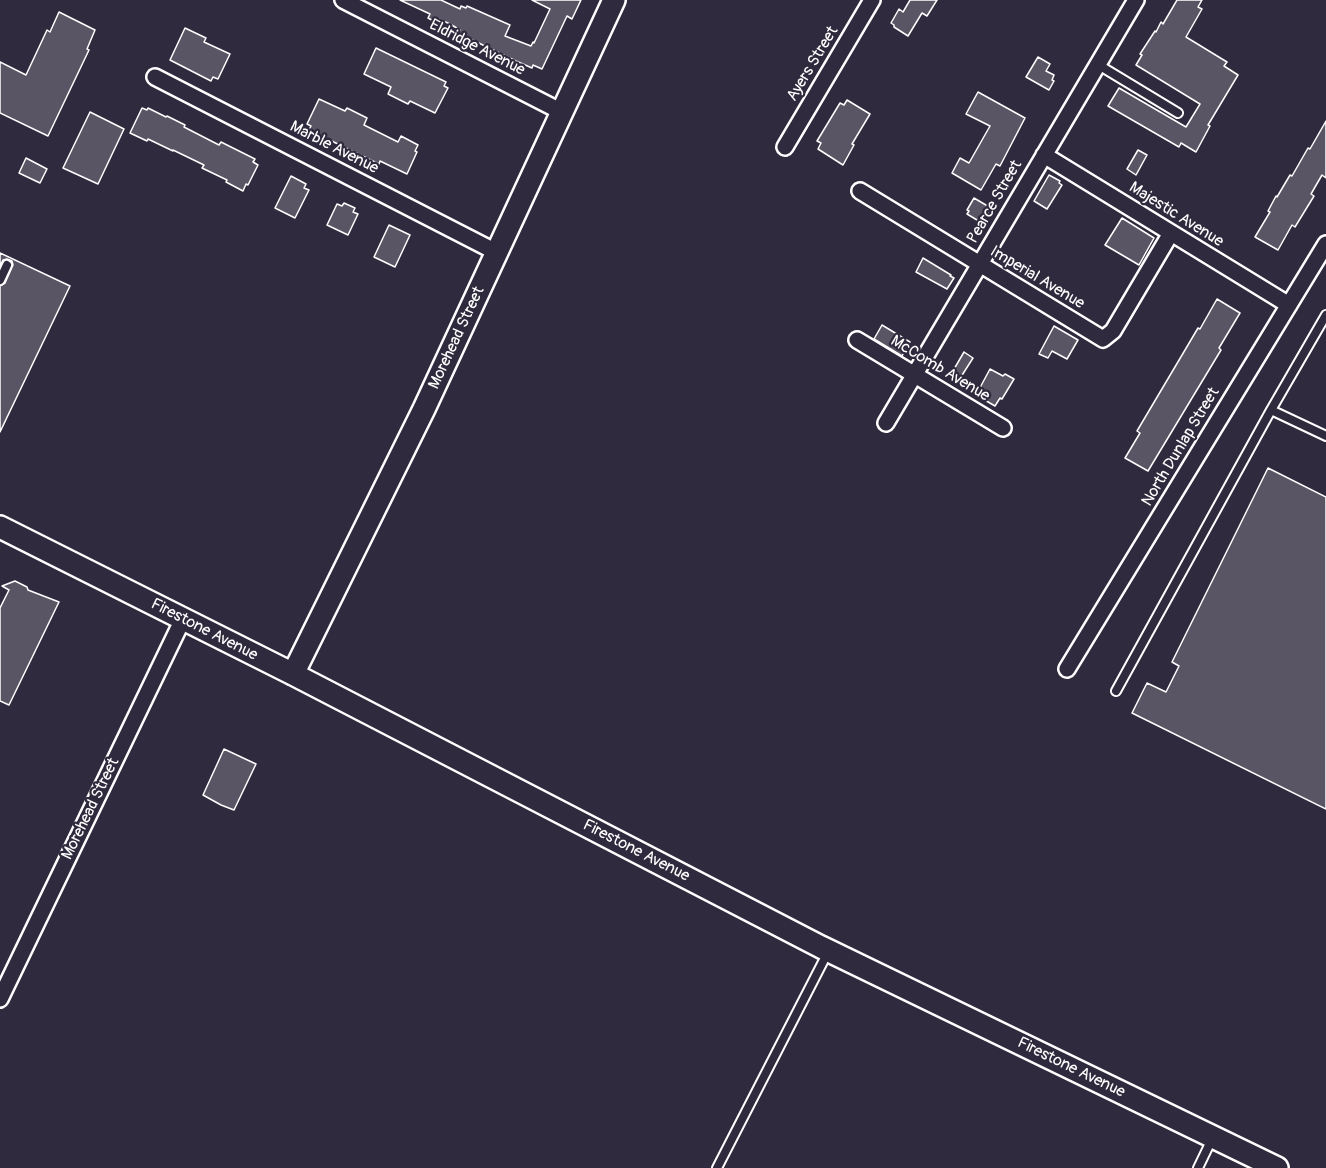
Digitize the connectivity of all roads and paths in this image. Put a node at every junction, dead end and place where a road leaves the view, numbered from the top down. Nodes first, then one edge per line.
1 (343, 0) edge
2 (614, 0) edge
3 (872, 0) edge
4 (1136, 0) edge
5 (372, 6) edge
6 (1097, 64) junction
7 (155, 77) dead end
8 (562, 111) junction
9 (1178, 113) dead end
10 (786, 147) dead end
11 (1044, 155) junction
12 (860, 191) dead end
13 (1171, 233) junction
14 (1326, 244) edge
15 (496, 252) junction
16 (980, 264) junction
17 (7, 265) dead end
18 (0, 280) edge
19 (1289, 305) junction
20 (1326, 315) edge
21 (857, 340) dead end
22 (914, 374) junction
23 (1271, 410) junction
24 (886, 423) dead end
25 (1004, 428) dead end
26 (1326, 436) edge
27 (2, 532) edge
28 (183, 619) junction
29 (1067, 669) dead end
30 (293, 674) junction
31 (1116, 691) dead end
32 (828, 951) junction
33 (0, 999) edge
34 (1213, 1138) junction
35 (717, 1168) edge
36 (1198, 1168) edge
37 (1277, 1168) edge

1 - 5 street, Eldridge Avenue
2 - 8 main road, Morehead Street
3 - 10 street, Ayers Street
4 - 6 street, Pearce Street
5 - 8 street, Eldridge Avenue
6 - 9 lane
6 - 11 street, Pearce Street
7 - 15 street, Marble Avenue
8 - 15 main road, Morehead Street
11 - 13 street, Majestic Avenue
11 - 16 street, Pearce Street
12 - 16 street, Imperial Avenue
13 - 16 street, Imperial Avenue
13 - 19 street, Majestic Avenue
14 - 19 street, North Dunlap Street
15 - 30 main road, Morehead Street
16 - 22 street, Pearce Street
17 - 18 lane
19 - 29 street, North Dunlap Street
20 - 23 lane
21 - 22 street, McComb Avenue
22 - 24 street, Pearce Street
22 - 25 street, McComb Avenue
23 - 26 lane
23 - 31 lane
27 - 28 main road, Firestone Avenue
28 - 30 main road, Firestone Avenue
28 - 33 street, Morehead Street
30 - 32 main road, Firestone Avenue
32 - 34 main road, Firestone Avenue
32 - 35 lane
34 - 36 lane
34 - 37 main road, Firestone Avenue

